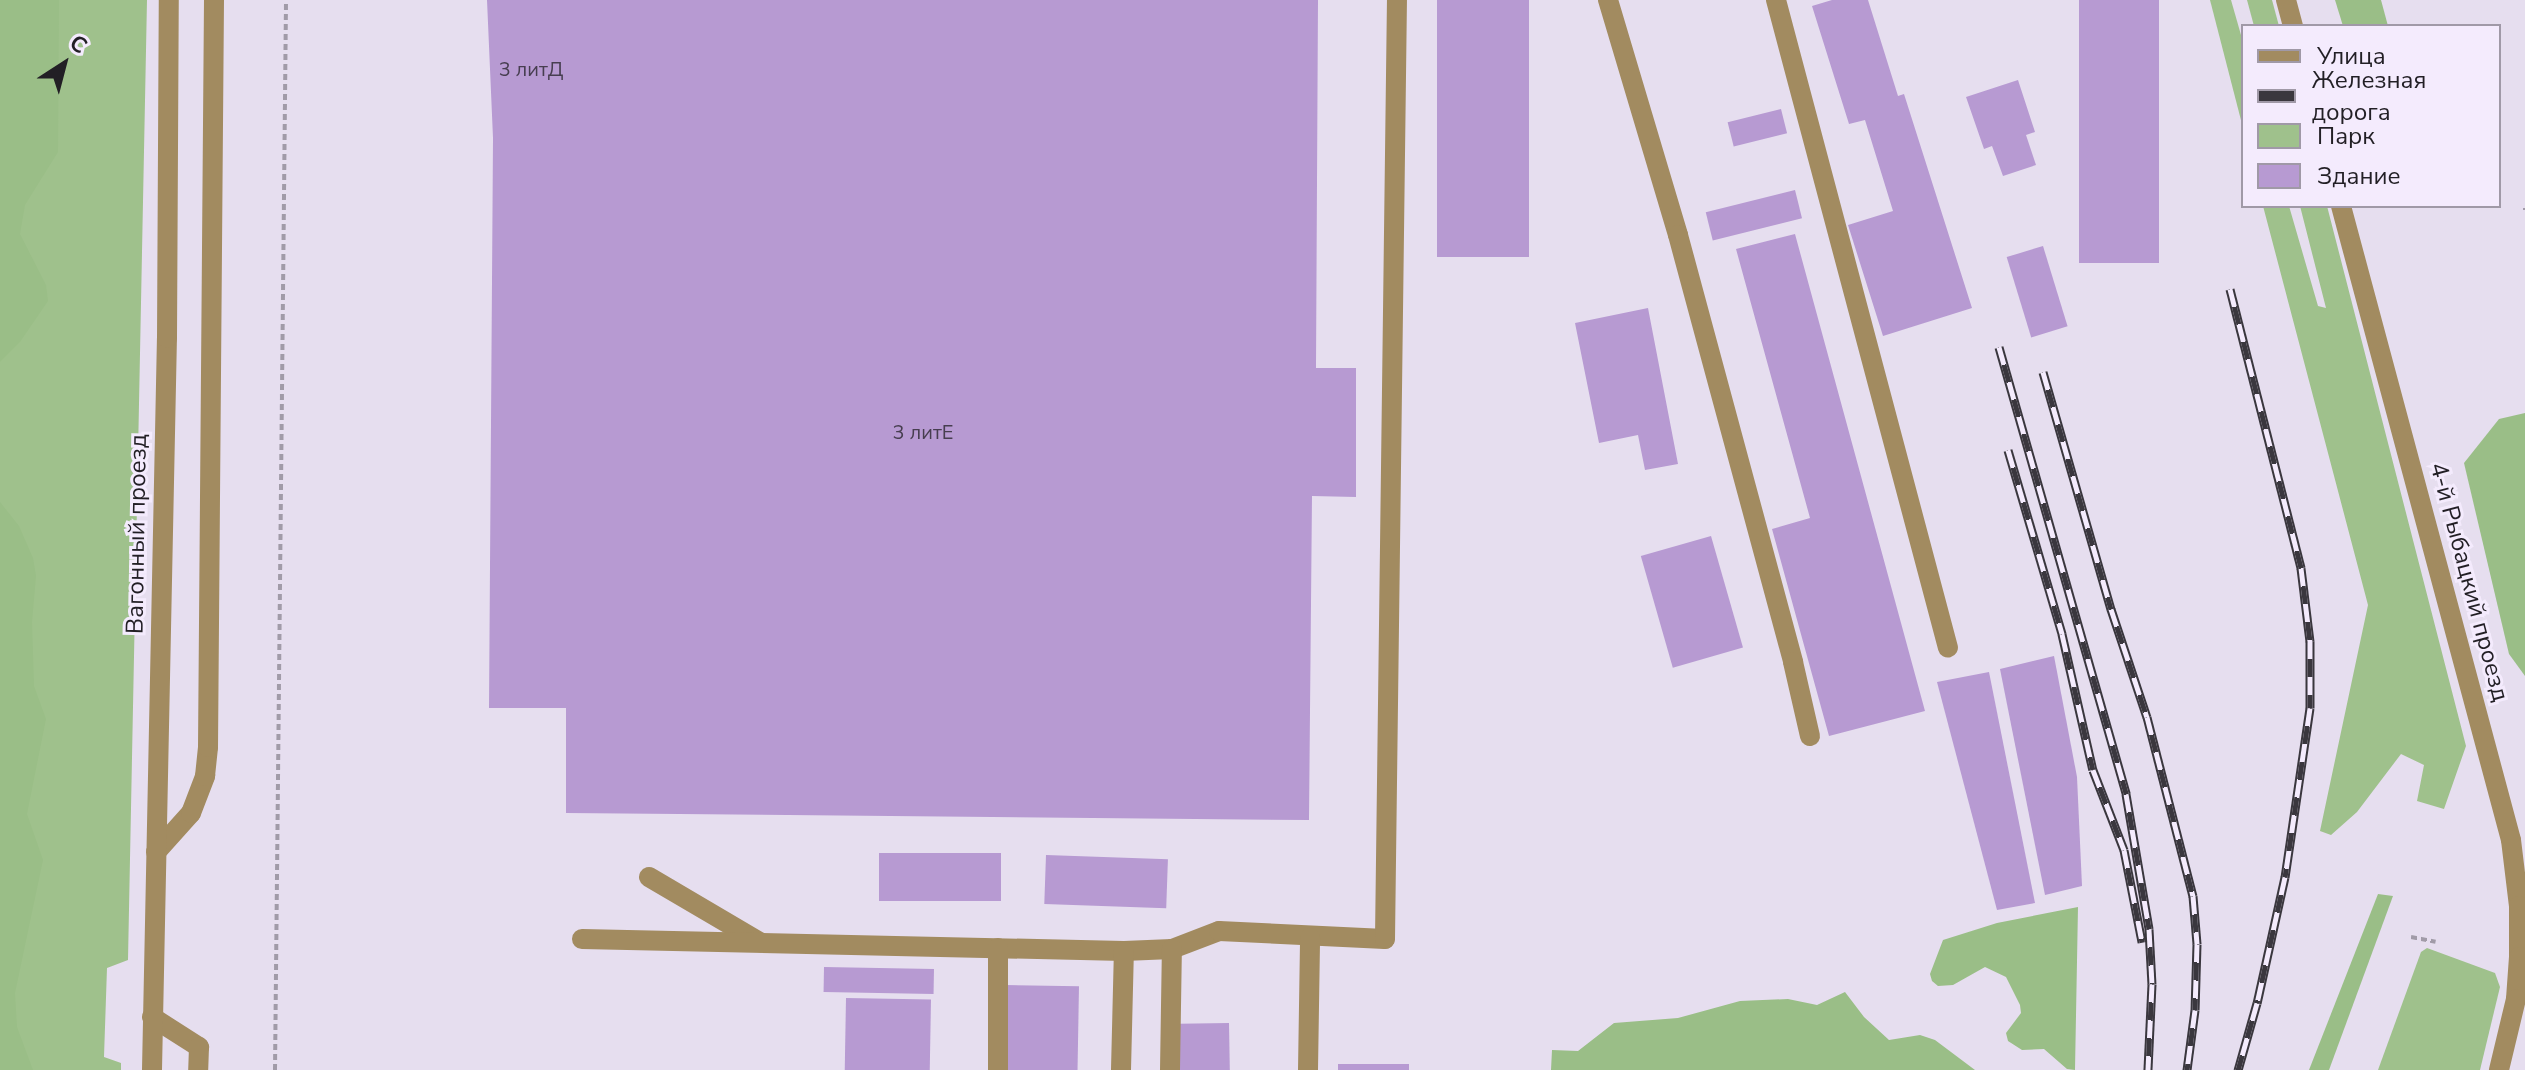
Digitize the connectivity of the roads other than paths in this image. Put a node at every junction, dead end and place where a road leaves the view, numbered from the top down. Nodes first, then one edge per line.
1 (169, 0) edge
2 (214, 0) edge
3 (1397, 0) edge
4 (1608, 0) edge
5 (1776, 0) edge
6 (2286, 0) edge
7 (2292, 24) edge
8 (2342, 208) edge
9 (1948, 648) dead end
10 (1810, 736) dead end
11 (156, 852) junction
12 (649, 877) dead end
13 (1310, 938) junction
14 (582, 939) dead end
15 (761, 943) junction
16 (998, 948) junction
17 (1172, 949) junction
18 (1124, 951) junction
19 (152, 1017) junction
20 (152, 1070) edge
21 (198, 1070) edge
22 (998, 1070) edge
23 (1121, 1070) edge
24 (1170, 1070) edge
25 (1308, 1070) edge
26 (2499, 1070) edge

1 - 11 street, Вагонный проезд
2 - 11 street
3 - 13 street
4 - 10 street
5 - 9 street
6 - 7 street
8 - 26 street, 4-й Рыбацкий проезд
11 - 19 street, Вагонный проезд
12 - 15 street
13 - 17 street
13 - 25 street
14 - 15 street
15 - 16 street
16 - 18 street
16 - 22 street
17 - 18 street
17 - 24 street
18 - 23 street
19 - 20 street, Вагонный проезд
19 - 21 street

